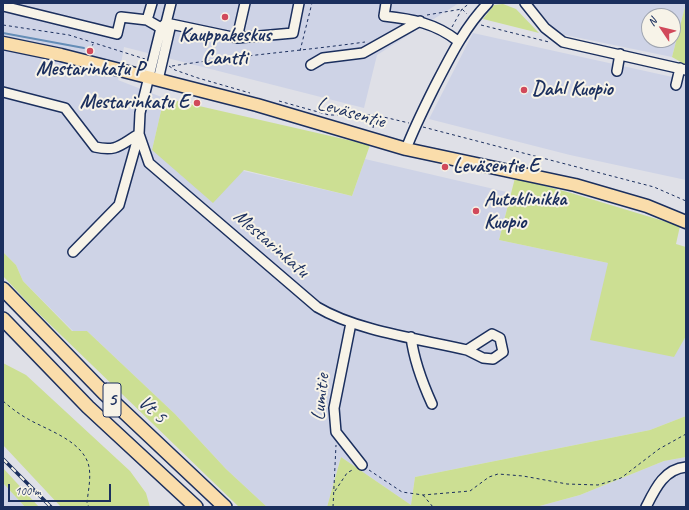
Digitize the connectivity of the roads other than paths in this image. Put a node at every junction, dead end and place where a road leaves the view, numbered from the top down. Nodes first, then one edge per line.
1 (152, 3) edge
2 (171, 3) edge
3 (245, 3) edge
4 (299, 3) edge
5 (386, 3) edge
6 (488, 3) edge
7 (525, 3) edge
8 (3, 6) edge
9 (147, 20) junction
10 (416, 20) junction
11 (166, 25) junction
12 (237, 38) junction
13 (458, 41) junction
14 (3, 43) edge
15 (620, 54) junction
16 (310, 65) dead end
17 (683, 69) edge
18 (616, 71) dead end
19 (154, 79) junction
20 (676, 85) dead end
21 (3, 92) edge
22 (139, 134) junction
23 (406, 149) junction
24 (686, 222) edge
25 (73, 252) dead end
26 (3, 289) edge
27 (3, 319) edge
28 (352, 323) junction
29 (411, 337) junction
30 (467, 350) dead end
31 (432, 404) dead end
32 (362, 465) road end
33 (686, 467) edge
34 (196, 507) edge
35 (225, 507) edge
36 (646, 507) edge

1 - 9 street
2 - 11 street, Mestarinkatu
3 - 12 street
4 - 12 street
5 - 10 street
6 - 13 street
7 - 15 street
8 - 9 street
9 - 11 street
10 - 13 street
10 - 16 street
11 - 12 street
11 - 19 street, Mestarinkatu
13 - 23 street
14 - 19 main road, Leväsentie
15 - 17 street
15 - 18 street
17 - 20 street
19 - 22 street, Mestarinkatu
19 - 23 main road, Leväsentie
21 - 22 street
22 - 25 street
22 - 28 street, Mestarinkatu
23 - 24 main road, Leväsentie
26 - 35 highway, Vt 5 / 5
27 - 34 highway, Vt 5 / 5
28 - 29 street, Mestarinkatu
28 - 32 street, Lumitie
29 - 30 street, Mestarinkatu
29 - 31 street
33 - 36 street

